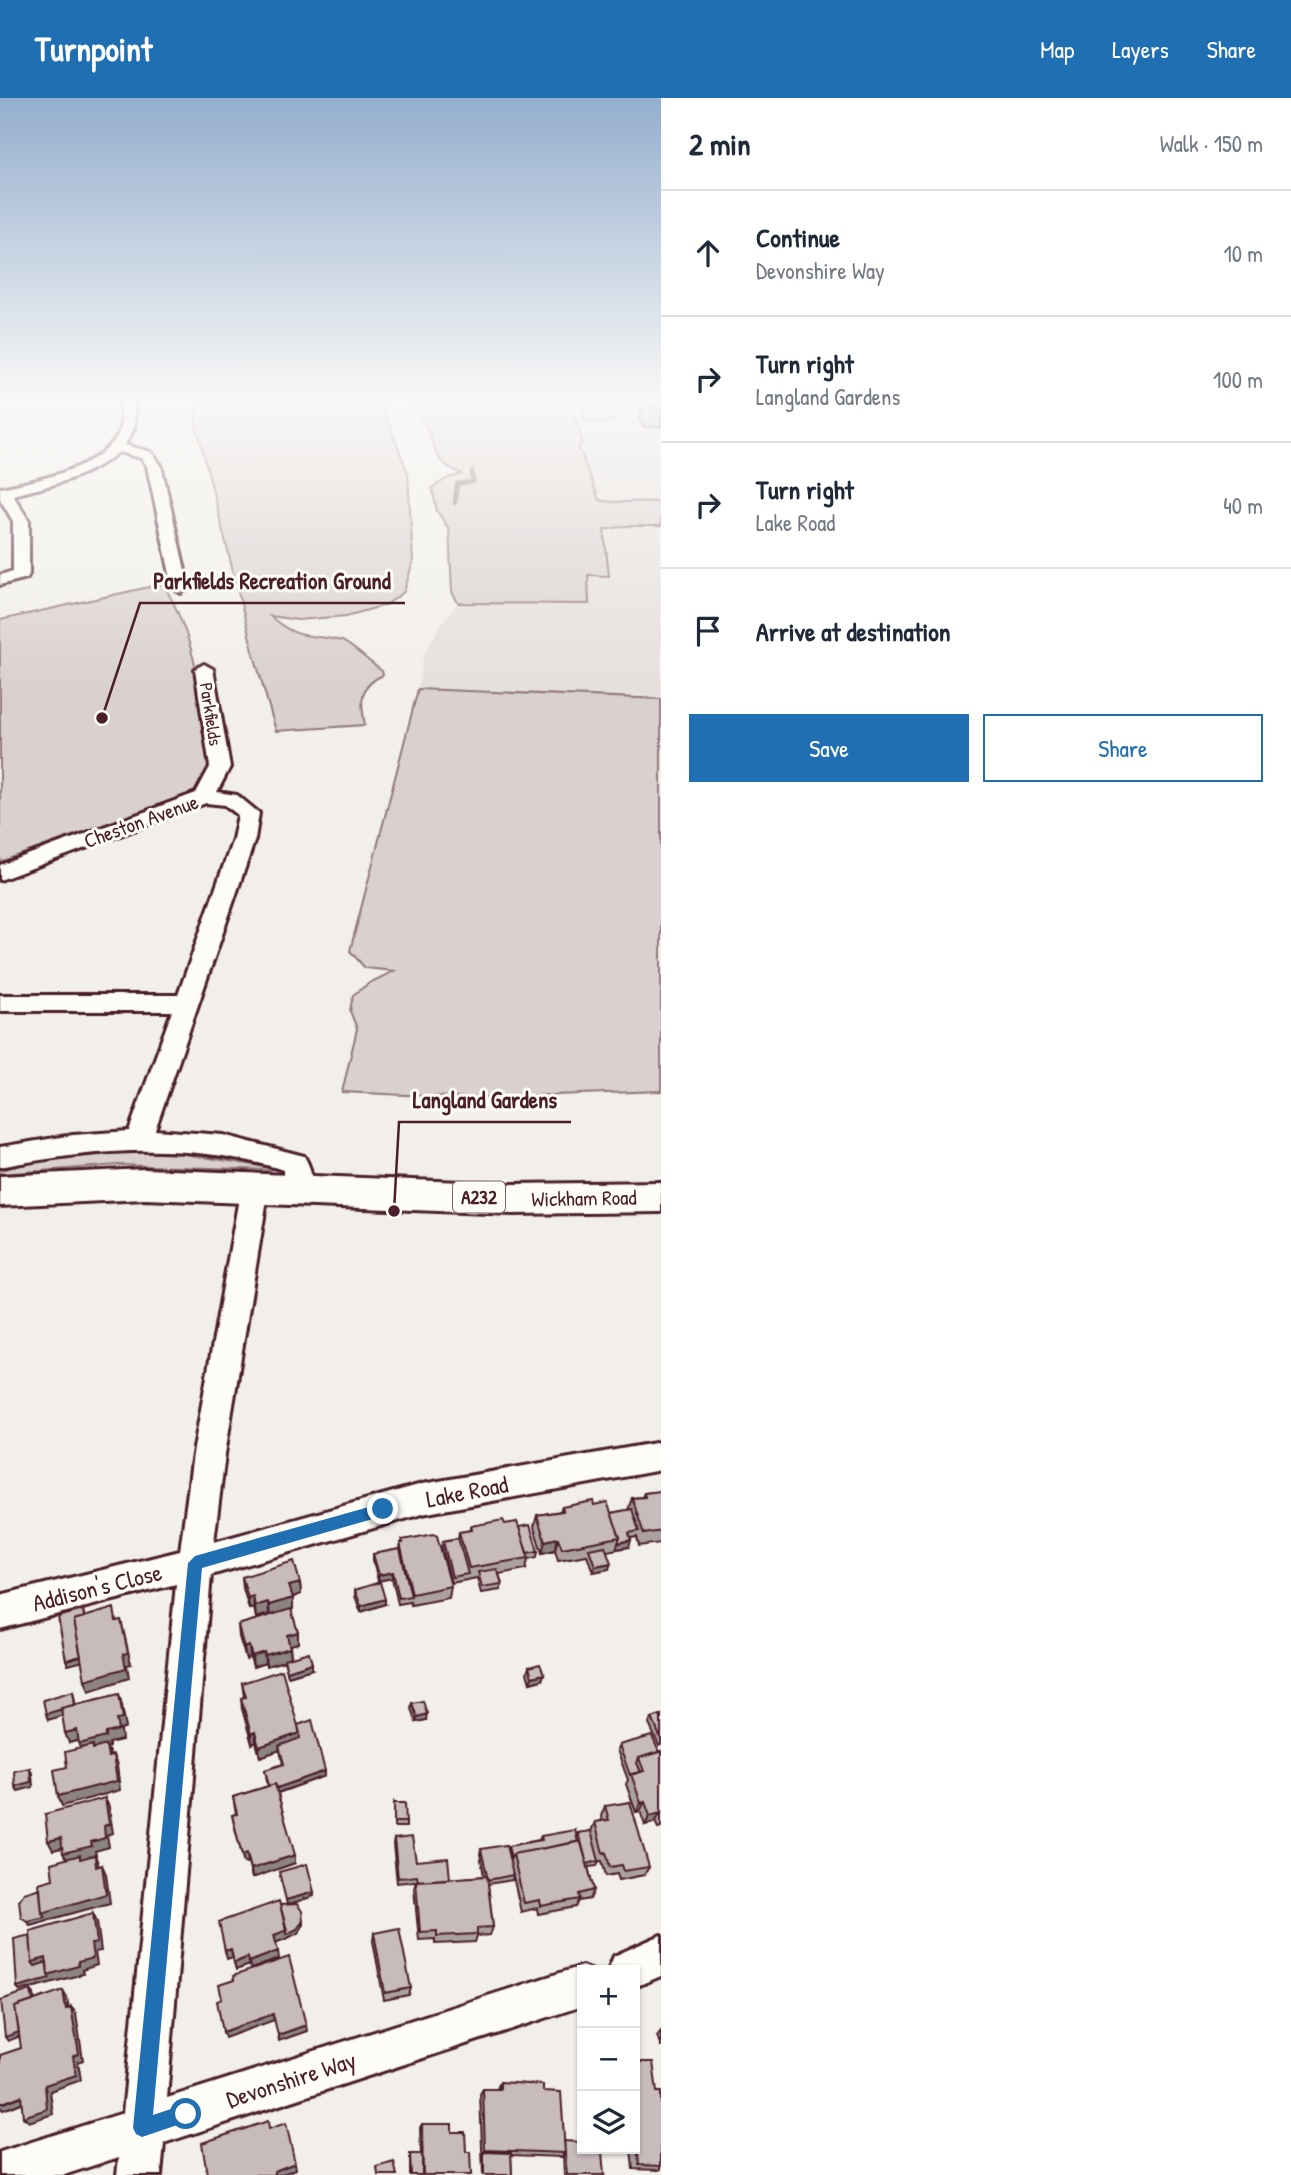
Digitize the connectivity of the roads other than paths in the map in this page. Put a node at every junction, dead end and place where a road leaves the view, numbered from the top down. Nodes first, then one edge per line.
1 (4, 496) edge
2 (161, 496) edge
3 (0, 580) edge
4 (181, 588) dead end
5 (204, 668) dead end
6 (204, 797) junction
7 (0, 873) edge
8 (0, 1003) edge
9 (188, 1003) junction
10 (139, 1139) junction
11 (0, 1157) edge
12 (254, 1186) junction
13 (297, 1188) junction
14 (0, 1192) edge
15 (661, 1197) edge
16 (661, 1457) edge
17 (195, 1563) junction
18 (0, 1612) edge
19 (661, 1955) edge
20 (639, 1965) edge
21 (577, 1988) edge
22 (142, 2128) junction
23 (0, 2174) edge
24 (139, 2175) edge

1 - 3 street
2 - 4 street
5 - 6 street, Parkfields
6 - 7 street, Cheston Avenue
6 - 9 street, Cheston Avenue
8 - 9 street
9 - 10 street, Cheston Avenue
10 - 11 street
10 - 13 street
12 - 13 highway, Wickham Road / A232
12 - 14 highway, Wickham Road / A232
12 - 17 street
13 - 15 highway, Wickham Road / A232
16 - 17 street, Lake Road
17 - 18 street, Addison's Close
17 - 22 street
19 - 20 street
21 - 22 street, Devonshire Way
22 - 23 street, Devonshire Way
22 - 24 street

